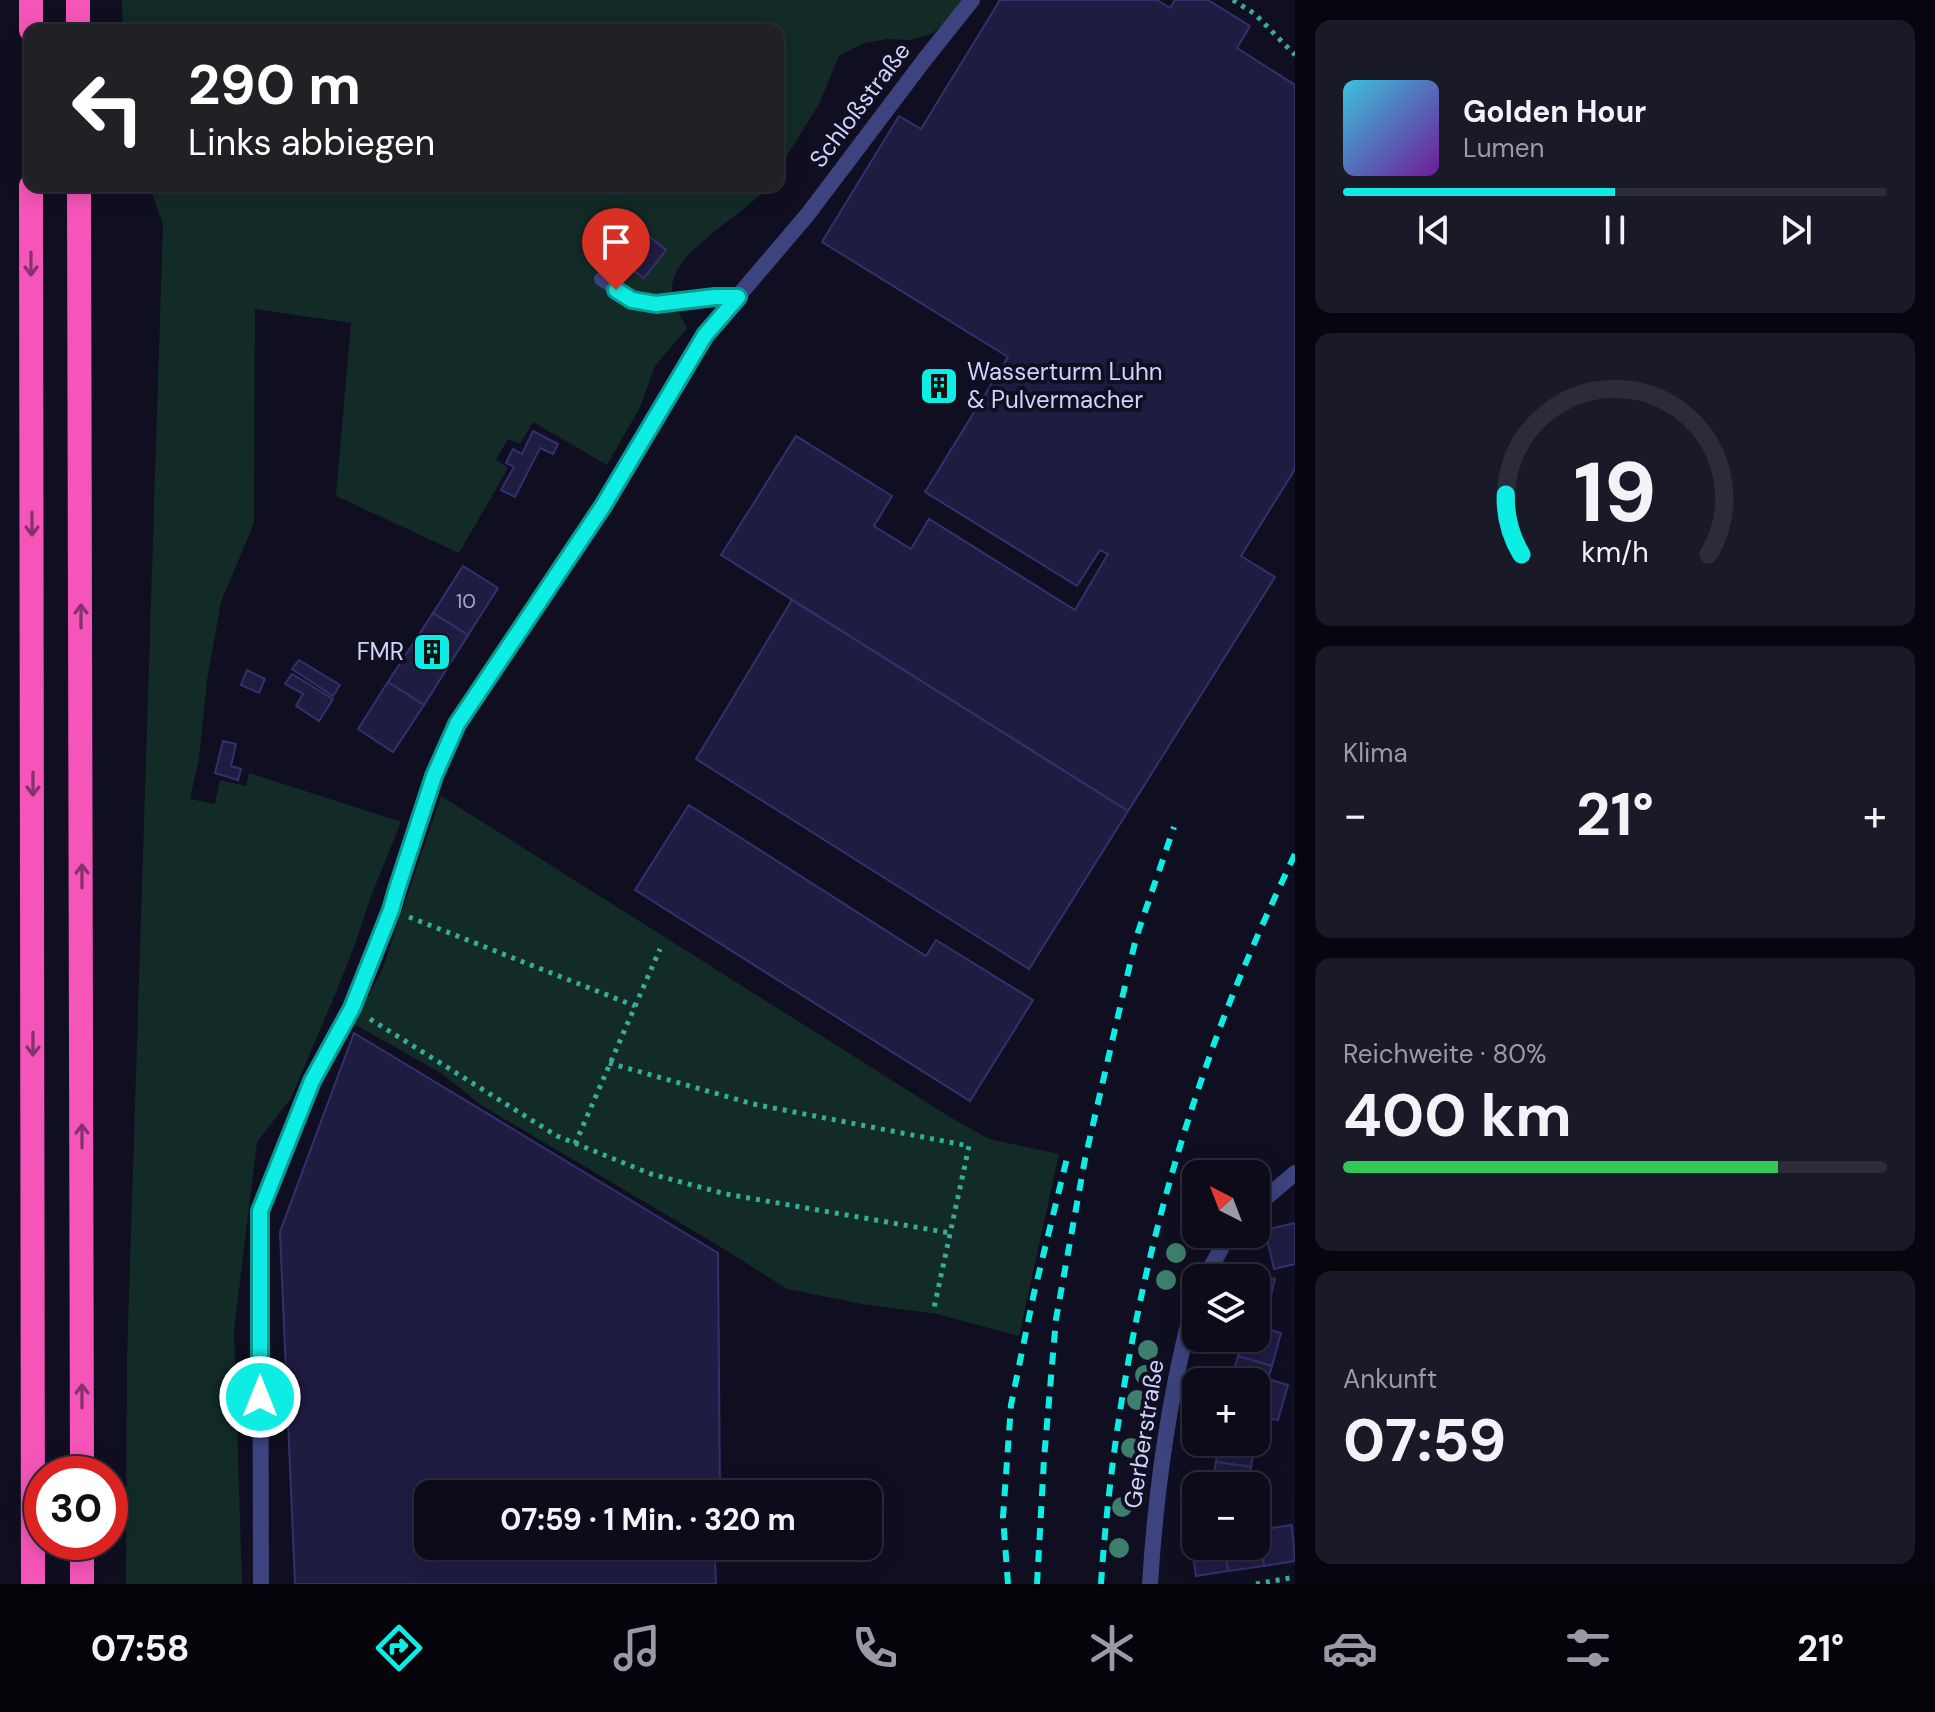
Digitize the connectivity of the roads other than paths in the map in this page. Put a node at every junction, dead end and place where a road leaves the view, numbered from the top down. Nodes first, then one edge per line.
1 (31, 0) edge
2 (78, 0) edge
3 (972, 0) edge
4 (31, 24) edge
5 (78, 24) edge
6 (31, 192) edge
7 (79, 192) edge
8 (601, 279) dead end
9 (738, 297) junction
10 (1295, 1173) edge
11 (1270, 1194) edge
12 (1182, 1346) edge
13 (82, 1456) edge
14 (82, 1560) edge
15 (33, 1584) edge
16 (82, 1584) edge
17 (261, 1584) edge
18 (1150, 1584) edge

1 - 4 highway
2 - 5 highway
3 - 9 street, Schloßstraße
6 -> 15 highway
13 -> 7 highway
8 - 9 lane
9 - 17 street, Schloßstraße
10 - 11 street
12 - 18 street, Gerberstraße
14 - 16 highway

